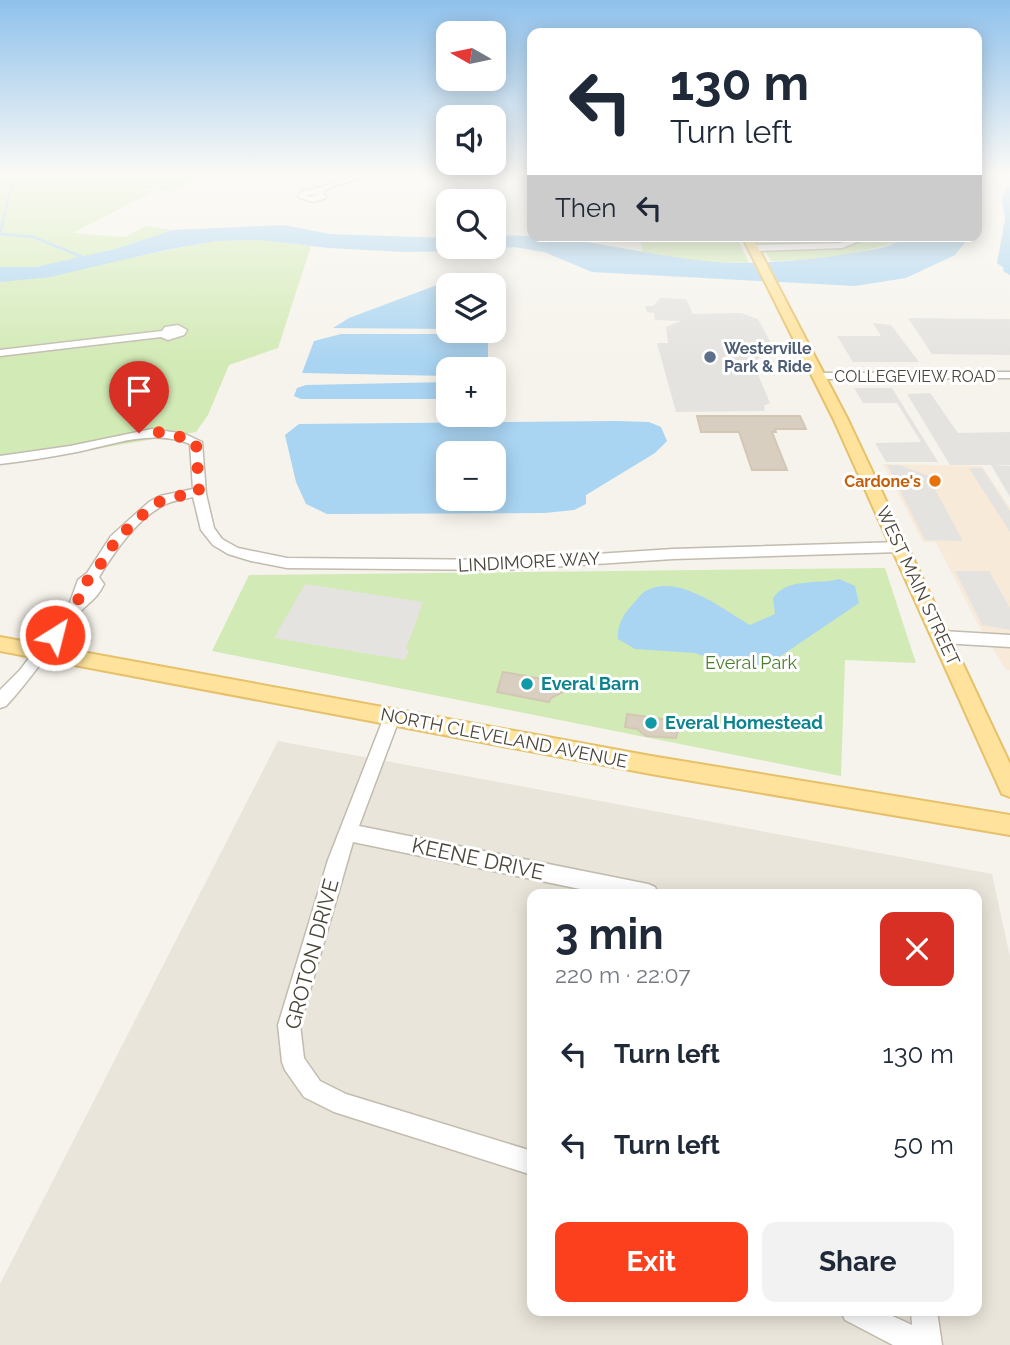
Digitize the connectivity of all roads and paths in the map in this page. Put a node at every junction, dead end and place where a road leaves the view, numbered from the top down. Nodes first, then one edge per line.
1 (750, 242) edge
2 (851, 242) edge
3 (755, 251) junction
4 (163, 334) dead end
5 (0, 353) edge
6 (1010, 375) edge
7 (820, 376) junction
8 (0, 460) edge
9 (199, 492) junction
10 (900, 547) junction
11 (942, 637) junction
12 (1010, 641) edge
13 (0, 644) edge
14 (43, 652) junction
15 (0, 701) edge
16 (392, 717) junction
17 (1010, 788) edge
18 (1010, 825) edge
19 (348, 832) junction
20 (625, 889) edge
21 (527, 1161) edge
22 (865, 1316) edge
23 (924, 1316) edge
24 (927, 1345) edge

1 - 3 main road, WEST MAIN STREET
2 - 3 street
3 - 7 main road, WEST MAIN STREET
4 - 5 street
6 - 7 street, COLLEGEVIEW ROAD
7 - 10 main road, WEST MAIN STREET
8 - 9 street, LINDIMORE WAY
9 - 10 street, LINDIMORE WAY
9 - 14 street
10 - 11 main road, WEST MAIN STREET
11 - 12 street
11 - 17 main road, WEST MAIN STREET
13 - 14 main road, NORTH CLEVELAND AVENUE
14 - 15 street
14 - 16 main road, NORTH CLEVELAND AVENUE
16 - 18 main road, NORTH CLEVELAND AVENUE
16 - 19 street, GROTON DRIVE
19 - 20 street, KEENE DRIVE
19 - 21 street, GROTON DRIVE
22 - 24 street
23 - 24 street

